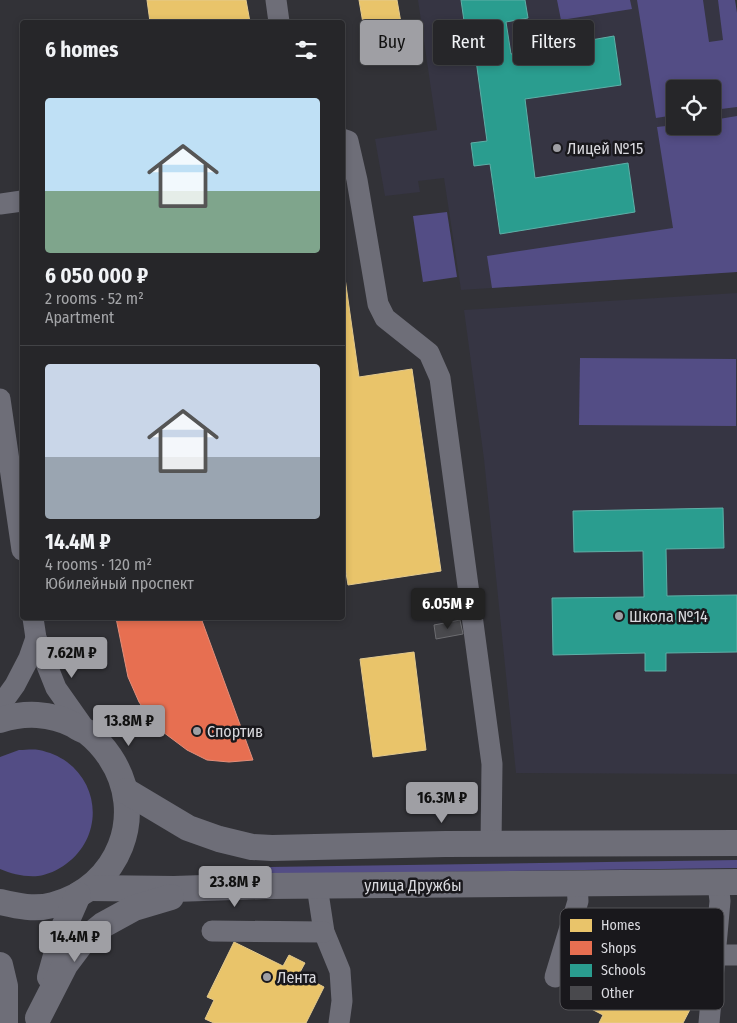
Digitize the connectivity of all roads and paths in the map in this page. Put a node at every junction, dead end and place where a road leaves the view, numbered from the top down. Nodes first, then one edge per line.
1 (276, 0) edge
2 (279, 20) edge
3 (345, 140) edge
4 (20, 201) edge
5 (0, 204) edge
6 (0, 399) edge
7 (20, 536) edge
8 (34, 628) edge
9 (0, 706) edge
10 (0, 720) edge
11 (87, 732) junction
12 (126, 791) junction
13 (737, 843) edge
14 (491, 844) junction
15 (727, 882) edge
16 (577, 884) junction
17 (317, 886) junction
18 (201, 888) junction
19 (84, 891) junction
20 (0, 902) edge
21 (576, 908) edge
22 (719, 908) edge
23 (212, 931) dead end
24 (324, 932) junction
25 (724, 955) edge
26 (737, 955) edge
27 (560, 960) edge
28 (0, 965) edge
29 (555, 977) dead end
30 (710, 1010) edge
31 (37, 1020) edge
32 (5, 1023) edge
33 (339, 1023) edge
34 (709, 1023) edge

1 - 2 street
3 - 14 street
4 - 5 street
6 - 7 street
8 - 9 street
8 - 11 street
10 - 11 main road
11 - 12 main road
12 - 14 main road
12 - 19 main road
13 - 14 main road
15 - 16 main road, улица Дружбы
15 - 22 street
16 - 17 main road, улица Дружбы
16 - 21 street
17 - 18 main road, улица Дружбы
17 - 24 street
18 - 19 main road, улица Дружбы
18 - 31 main road
19 - 20 main road
19 - 31 main road
23 - 24 street
24 - 33 street
25 - 26 street
27 - 29 street
28 - 32 main road
30 - 34 street

